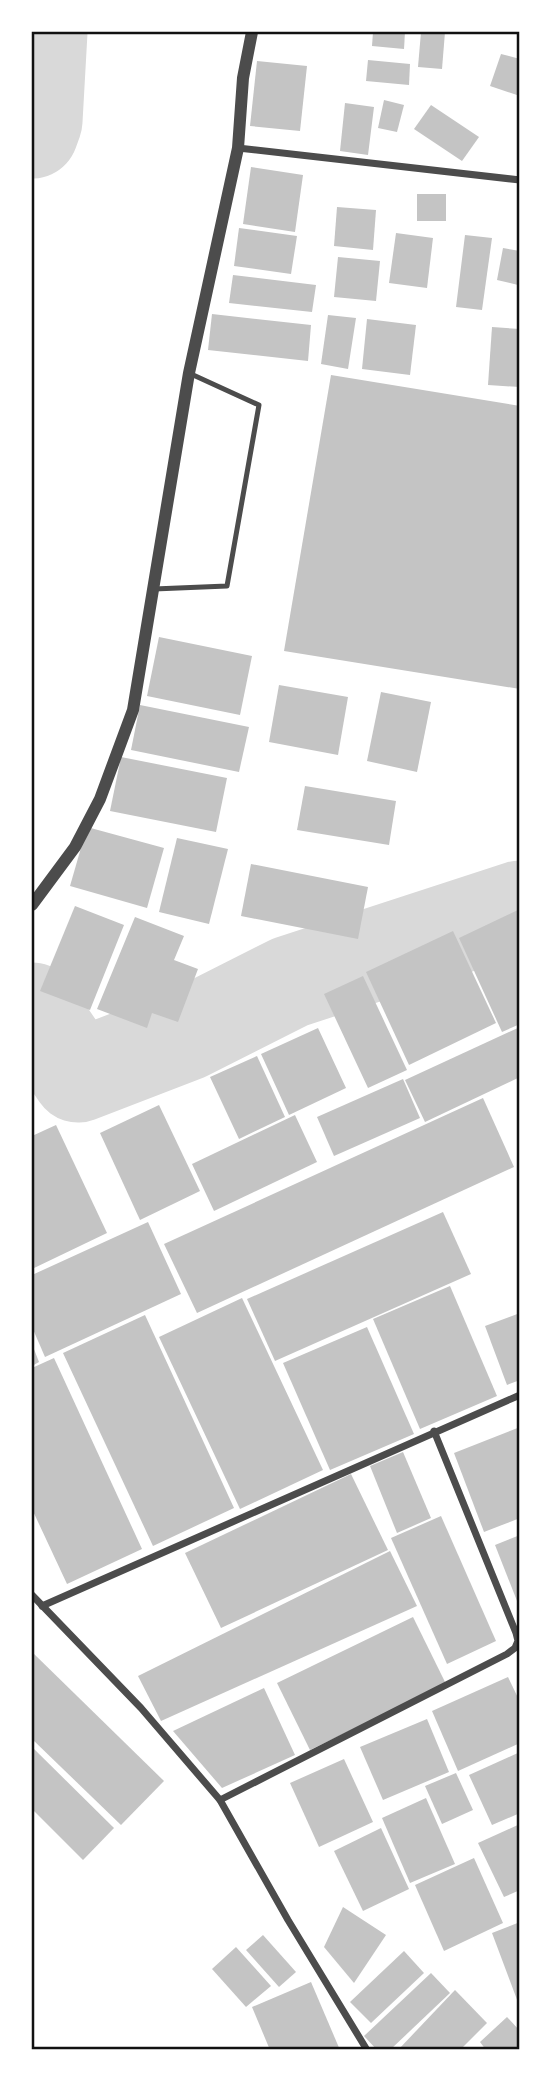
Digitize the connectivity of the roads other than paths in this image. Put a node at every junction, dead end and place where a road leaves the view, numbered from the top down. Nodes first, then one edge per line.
1 (251, 32) edge
2 (238, 148) junction
3 (520, 180) edge
4 (189, 373) junction
5 (154, 589) junction
6 (32, 905) edge
7 (520, 1395) edge
8 (434, 1432) junction
9 (32, 1595) edge
10 (42, 1606) junction
11 (220, 1800) junction
12 (367, 2049) edge

1 - 2 street
2 - 3 street
2 - 4 street
4 - 5 street
4 - 5 lane
5 - 6 street
7 - 8 street
8 - 10 street
8 - 11 street
9 - 10 street
10 - 11 street
11 - 12 street

